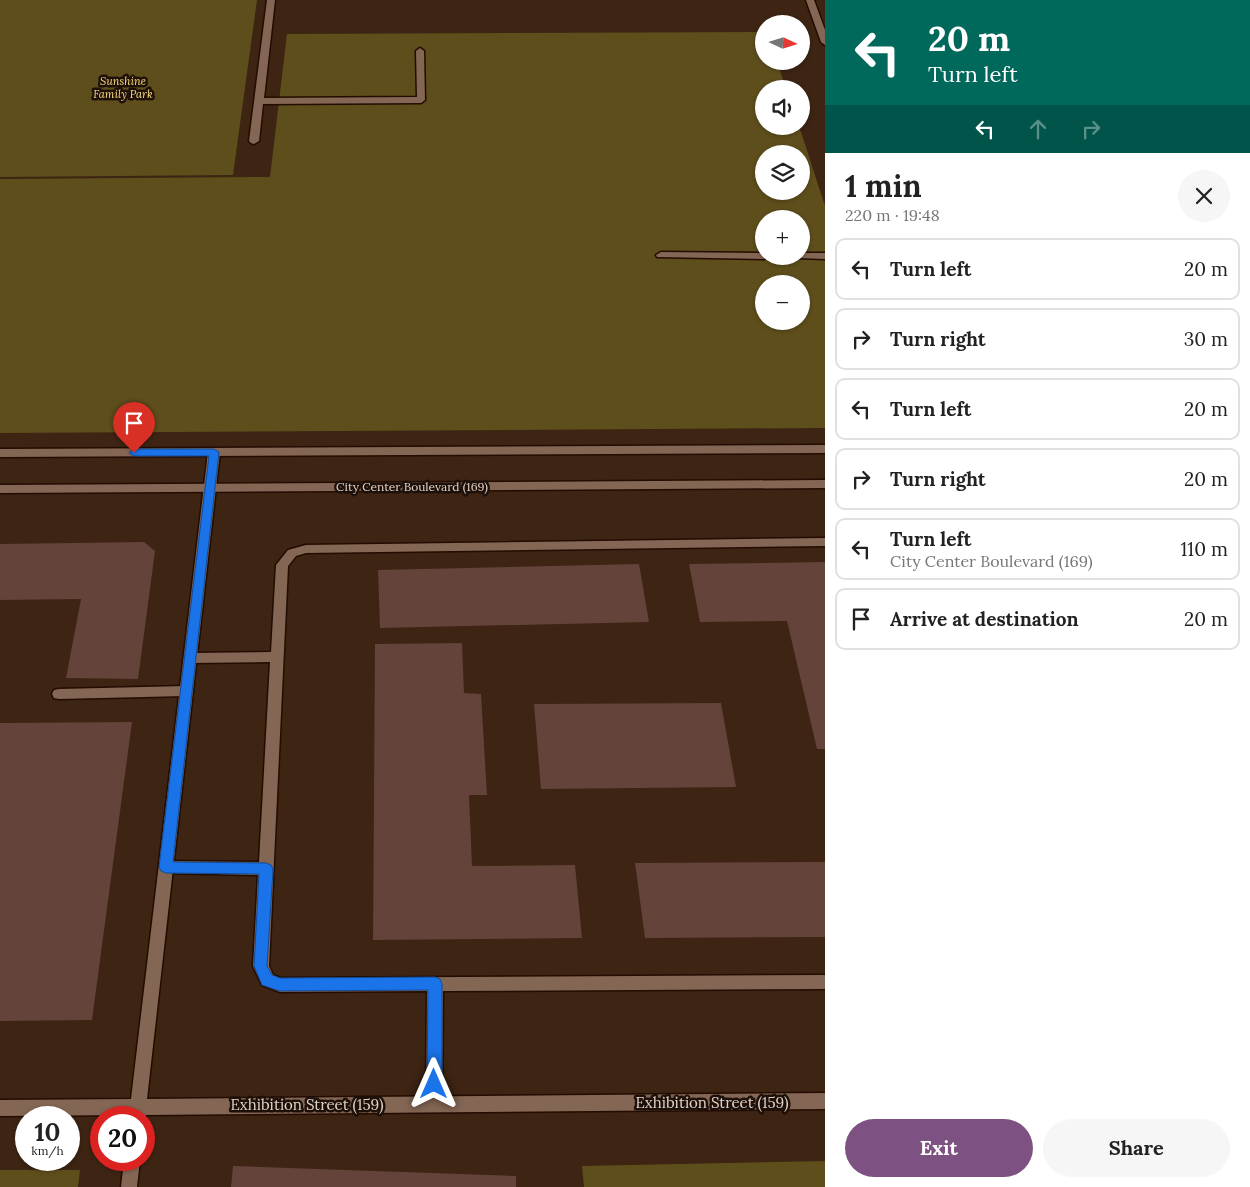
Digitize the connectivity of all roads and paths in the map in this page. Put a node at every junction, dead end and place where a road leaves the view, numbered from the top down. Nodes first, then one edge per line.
1 (271, 0) edge
2 (810, 0) edge
3 (825, 42) edge
4 (420, 51) dead end
5 (259, 101) junction
6 (254, 141) dead end
7 (661, 255) dead end
8 (755, 256) edge
9 (810, 256) edge
10 (825, 256) edge
11 (825, 449) edge
12 (214, 452) junction
13 (0, 454) edge
14 (825, 484) edge
15 (210, 488) junction
16 (0, 489) edge
17 (825, 542) edge
18 (277, 657) junction
19 (190, 658) junction
20 (186, 691) junction
21 (59, 694) dead end
22 (166, 867) junction
23 (266, 869) junction
24 (825, 982) edge
25 (435, 984) junction
26 (825, 1101) edge
27 (434, 1104) junction
28 (138, 1106) edge
29 (0, 1108) edge
30 (90, 1111) edge
31 (155, 1112) edge
32 (131, 1171) edge
33 (129, 1187) edge

1 - 5 main road
2 - 3 main road
4 - 5 main road
5 - 6 main road
7 - 8 main road
9 - 10 main road
11 - 12 main road
12 - 13 main road
12 - 15 main road
14 - 15 main road, City Center Boulevard (169)
15 - 16 main road, City Center Boulevard (169)
15 - 19 main road
17 - 18 main road
18 - 19 main road
18 - 23 main road
19 - 20 main road
20 - 21 main road
20 - 22 main road
22 - 23 main road
22 - 28 main road
23 - 25 main road
24 - 25 main road
25 - 27 main road
26 - 27 main road, Exhibition Street (159)
27 - 31 main road, Exhibition Street (159)
29 - 30 main road, Exhibition Street (159)
32 - 33 main road

